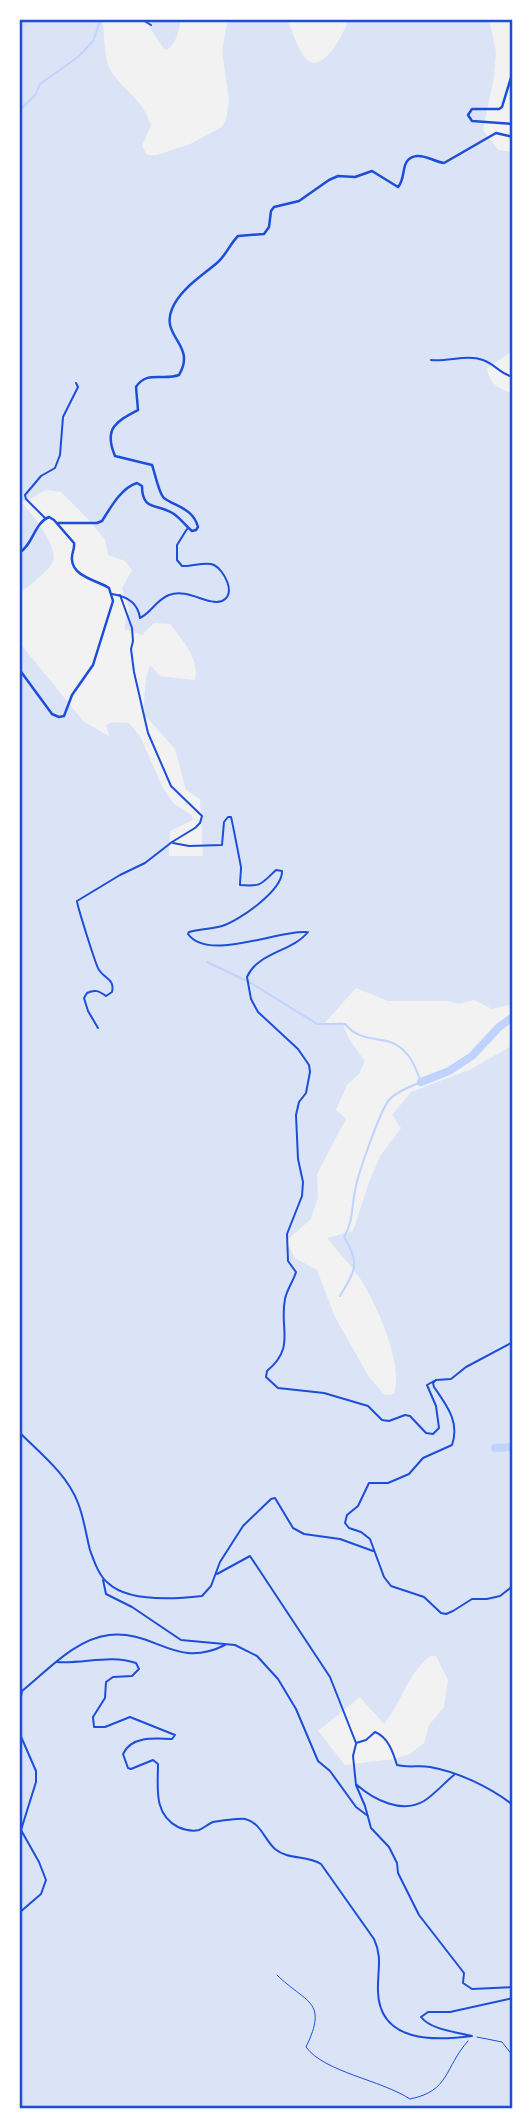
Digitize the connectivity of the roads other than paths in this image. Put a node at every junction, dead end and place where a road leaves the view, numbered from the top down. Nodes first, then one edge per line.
1 (142, 19) edge
2 (151, 25) dead end
3 (513, 71) edge
4 (513, 124) edge
5 (513, 136) edge
6 (431, 360) dead end
7 (513, 377) edge
8 (76, 383) dead end
9 (45, 518) junction
10 (57, 523) junction
11 (188, 528) junction
12 (19, 553) edge
13 (112, 594) junction
14 (120, 595) junction
15 (19, 668) edge
16 (172, 842) junction
17 (98, 1028) dead end
18 (513, 1342) edge
19 (434, 1381) junction
20 (19, 1432) edge
21 (374, 1551) junction
22 (217, 1575) junction
23 (103, 1579) junction
24 (513, 1586) edge
25 (226, 1644) junction
26 (57, 1662) junction
27 (19, 1688) edge
28 (22, 1691) junction
29 (19, 1708) edge
30 (19, 1732) edge
31 (356, 1743) junction
32 (454, 1774) junction
33 (356, 1784) junction
34 (513, 1805) edge
35 (368, 1816) junction
36 (19, 1913) edge
37 (513, 1987) edge
38 (513, 1998) edge

1 - 2 street
3 - 4 street
5 - 11 street
6 - 7 street
8 - 9 street
9 - 10 street
9 - 12 street
10 - 11 street
10 - 13 street
11 - 14 street
13 - 14 street
13 - 15 street
14 - 16 street
16 - 17 street
16 - 19 street
18 - 19 street
19 - 21 street
20 - 23 street
21 - 22 street
21 - 24 street
22 - 23 street
22 - 31 street
23 - 25 street
25 - 26 street
25 - 35 street
26 - 28 street
26 - 38 street
27 - 28 street
28 - 29 street
30 - 36 street
31 - 32 street
31 - 33 street
32 - 33 street
32 - 34 street
33 - 35 street
35 - 37 street

